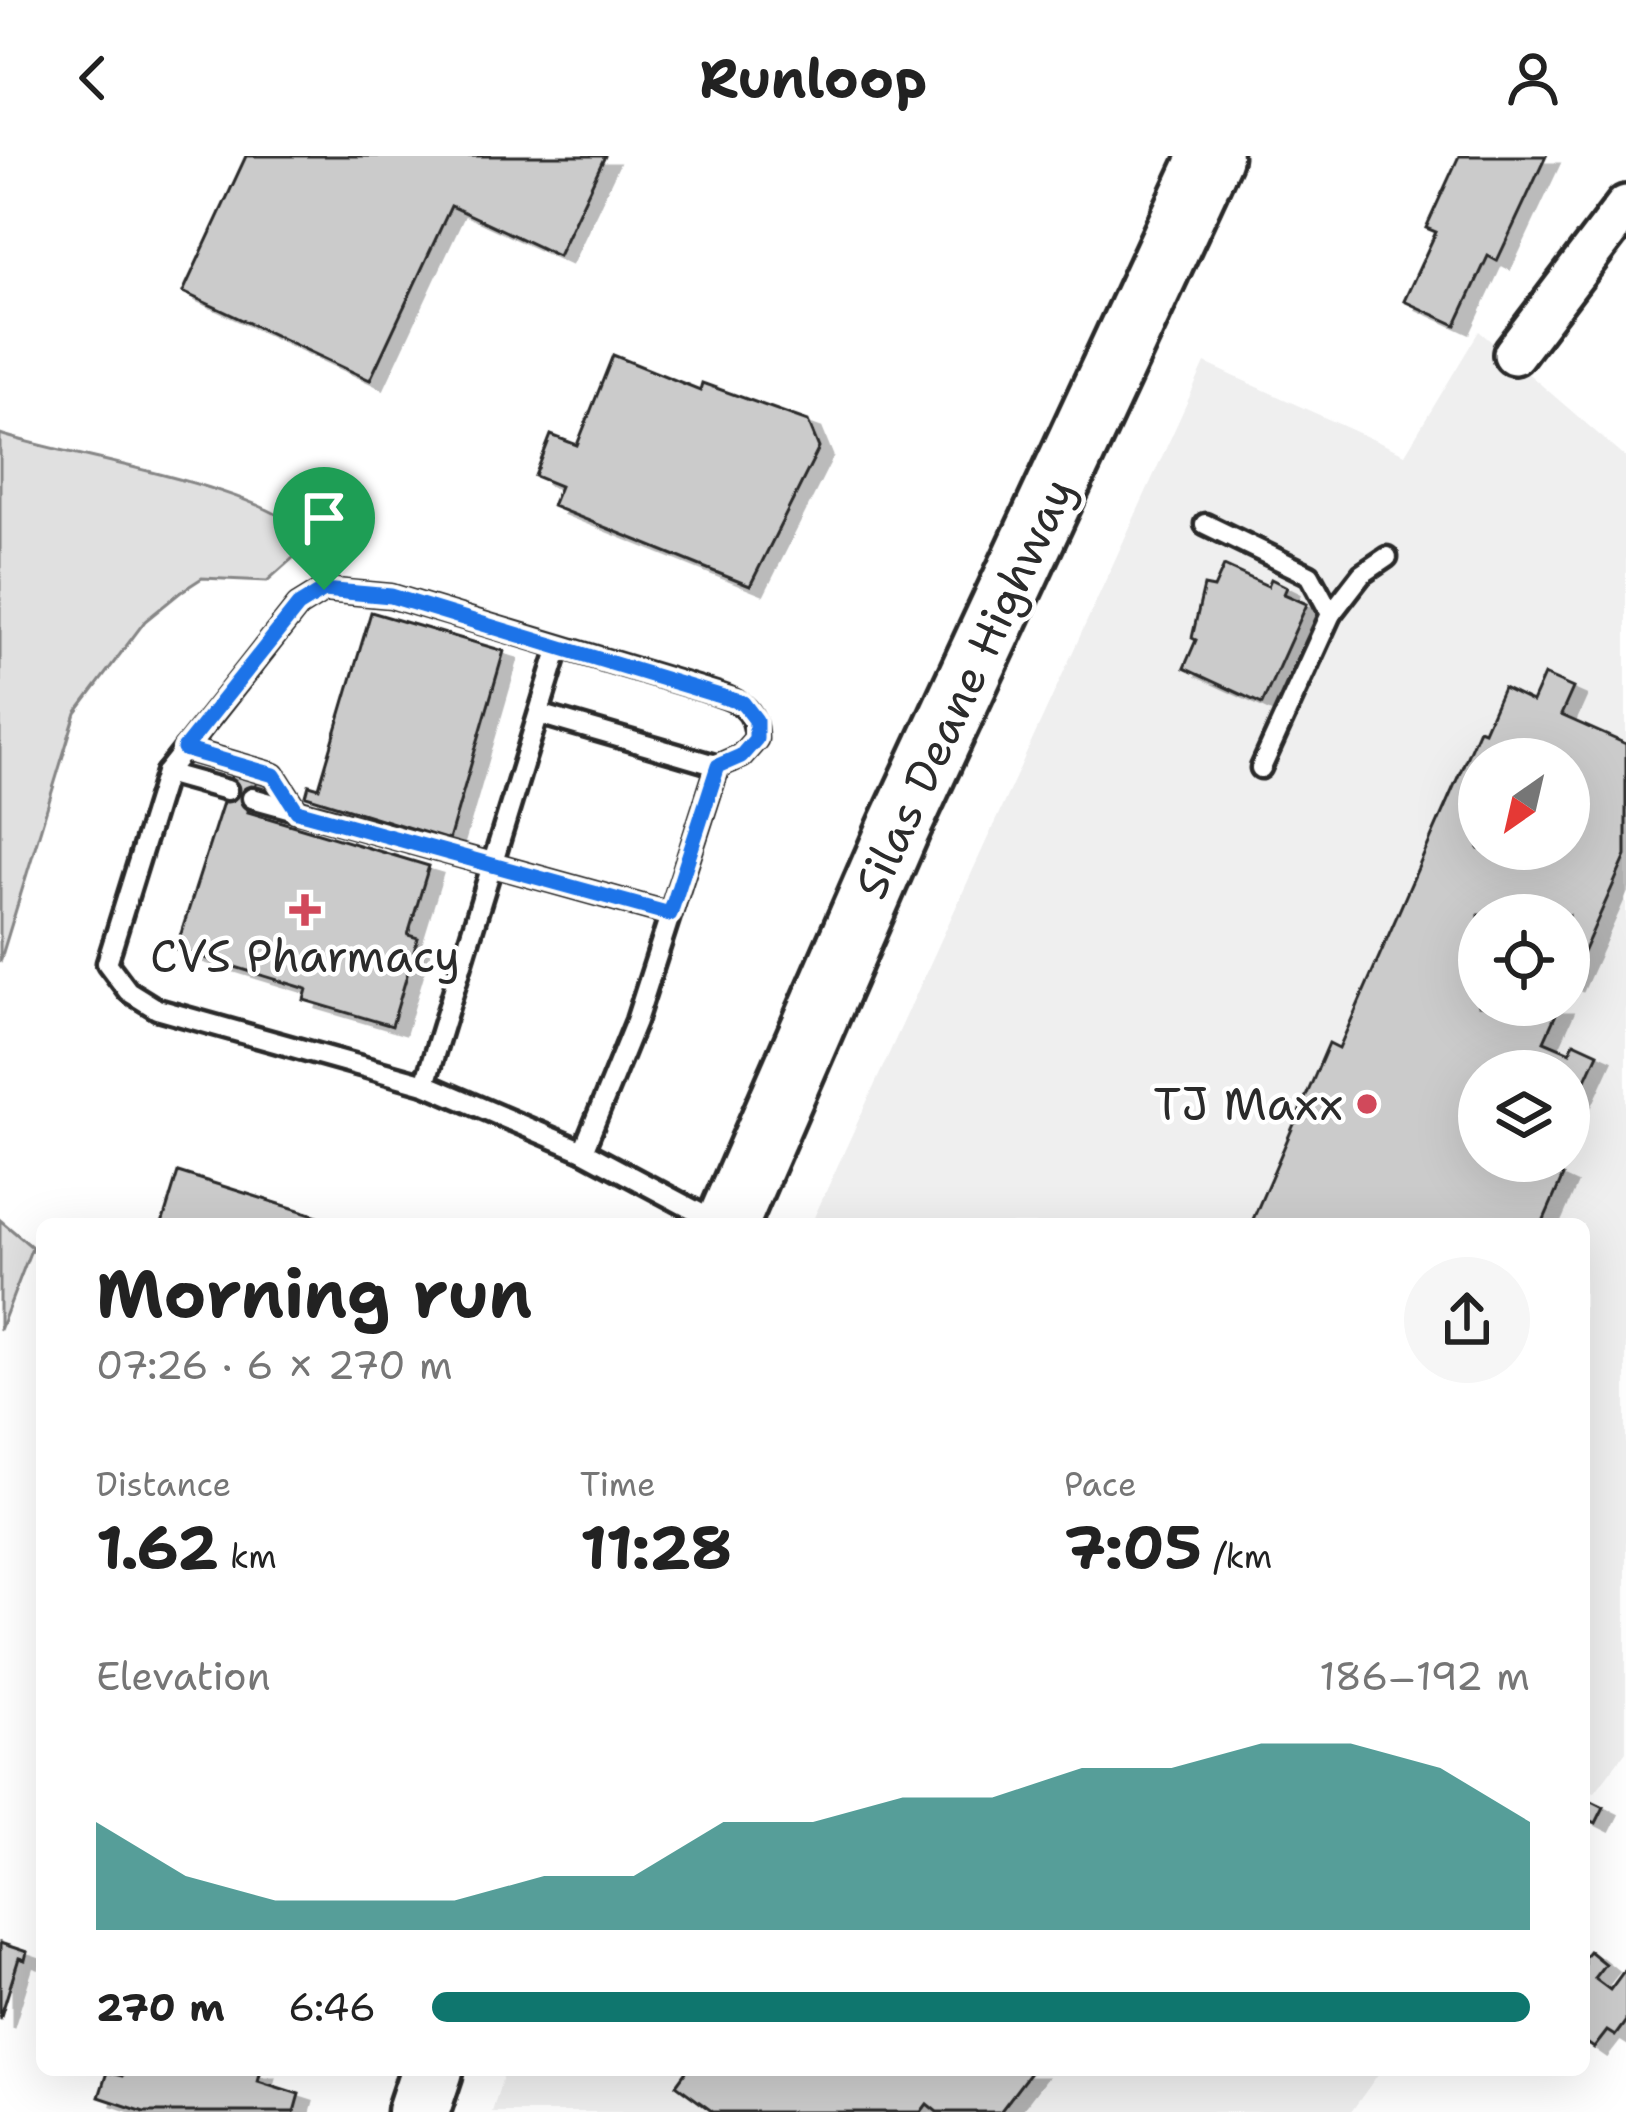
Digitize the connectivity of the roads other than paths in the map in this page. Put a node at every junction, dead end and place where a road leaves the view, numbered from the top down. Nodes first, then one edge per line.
1 (1211, 156) edge
2 (1626, 206) edge
3 (1514, 354) dead end
4 (1205, 524) dead end
5 (1387, 557) dead end
6 (1331, 614) junction
7 (559, 647) junction
8 (539, 714) junction
9 (184, 749) junction
10 (718, 766) junction
11 (1261, 768) dead end
12 (166, 773) junction
13 (227, 790) dead end
14 (252, 798) dead end
15 (297, 811) junction
16 (493, 864) junction
17 (670, 914) junction
18 (425, 1084) junction
19 (583, 1151) junction
20 (711, 1218) edge
21 (726, 1218) edge
22 (430, 2076) edge
23 (418, 2112) edge

1 - 21 main road, Silas Deane Highway
2 - 3 street
4 - 6 lane
5 - 6 lane
6 - 11 lane
7 - 8 lane
7 - 9 lane
7 - 10 lane
8 - 10 lane
8 - 16 lane
9 - 12 lane
9 - 15 lane
10 - 17 lane
12 - 13 lane
12 - 18 lane
14 - 15 lane
15 - 16 lane
16 - 17 lane
16 - 18 lane
17 - 19 lane
18 - 19 lane
19 - 20 lane
22 - 23 main road

